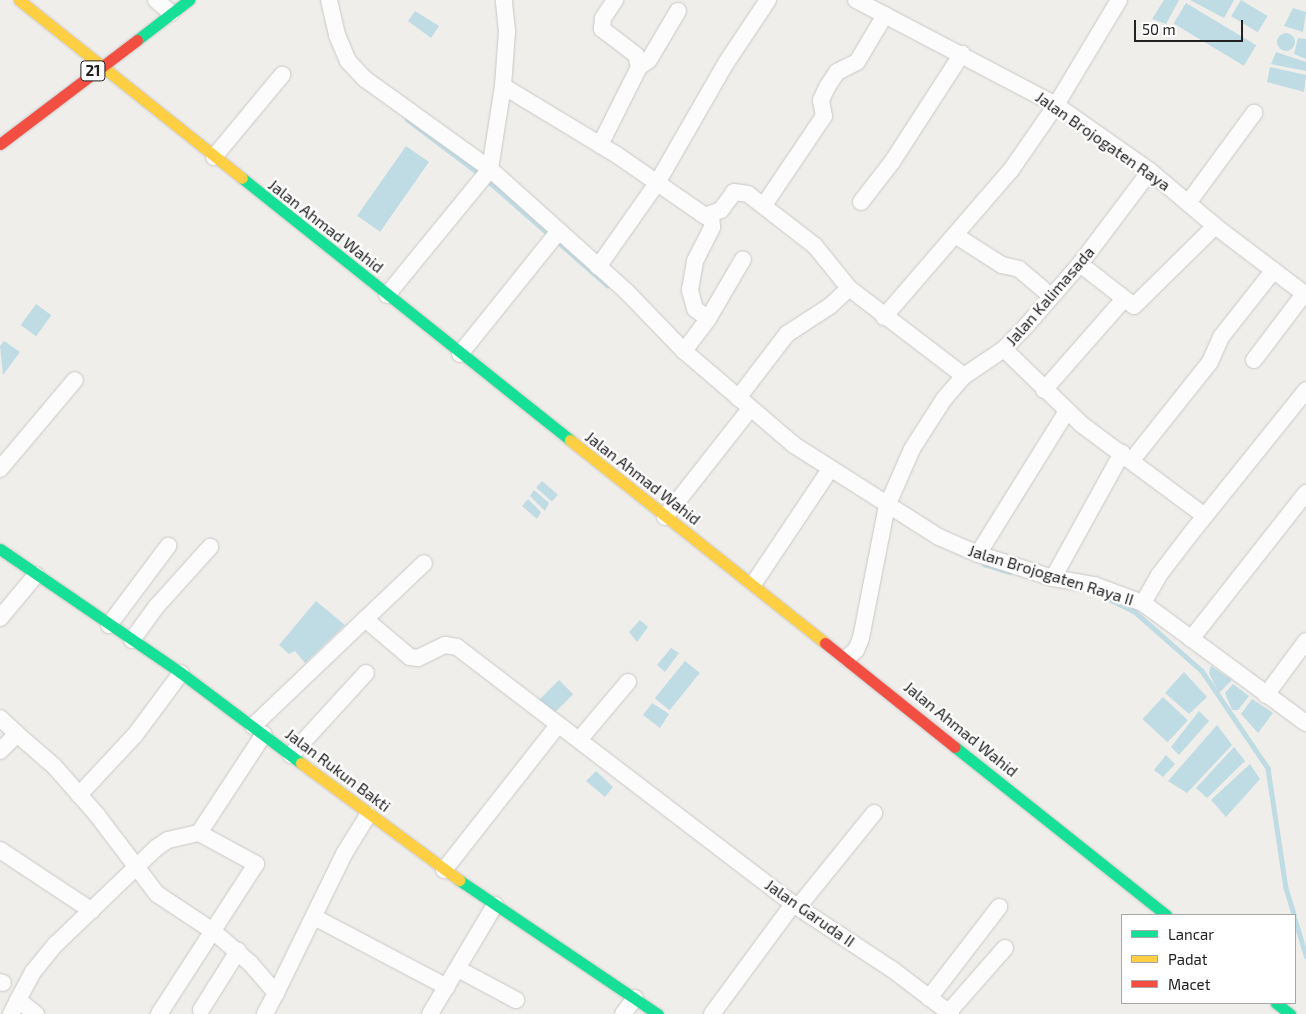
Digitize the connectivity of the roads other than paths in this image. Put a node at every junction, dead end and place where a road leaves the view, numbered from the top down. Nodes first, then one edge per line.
1 (20, 0) edge
2 (156, 0) edge
3 (189, 0) edge
4 (329, 0) edge
5 (504, 0) edge
6 (615, 0) edge
7 (768, 0) edge
8 (856, 0) edge
9 (1119, 0) edge
10 (678, 11) dead end
11 (171, 13) junction
12 (885, 15) junction
13 (962, 54) junction
14 (100, 66) junction
15 (639, 67) junction
16 (282, 75) dead end
17 (503, 86) junction
18 (1056, 105) junction
19 (1254, 113) dead end
20 (0, 144) edge
21 (600, 145) junction
22 (214, 157) junction
23 (1150, 170) junction
24 (486, 175) junction
25 (657, 183) junction
26 (862, 202) dead end
27 (1188, 203) junction
28 (764, 205) junction
29 (711, 216) junction
30 (1215, 226) junction
31 (955, 235) junction
32 (555, 236) junction
33 (743, 259) dead end
34 (1080, 264) junction
35 (598, 268) junction
36 (1274, 270) junction
37 (849, 288) junction
38 (386, 295) junction
39 (1305, 295) edge
40 (1051, 296) junction
41 (1124, 300) junction
42 (884, 317) junction
43 (708, 319) junction
44 (1004, 349) junction
45 (684, 351) junction
46 (460, 354) junction
47 (1254, 360) dead end
48 (964, 376) junction
49 (75, 380) dead end
50 (1044, 390) junction
51 (1306, 390) edge
52 (738, 398) junction
53 (1067, 411) junction
54 (746, 414) dead end
55 (1127, 456) junction
56 (0, 469) edge
57 (828, 472) junction
58 (1306, 493) edge
59 (887, 510) junction
60 (1205, 516) junction
61 (665, 517) junction
62 (168, 546) dead end
63 (210, 547) dead end
64 (0, 548) edge
65 (978, 554) junction
66 (424, 564) dead end
67 (36, 576) junction
68 (1053, 578) junction
69 (754, 583) junction
70 (1142, 603) junction
71 (0, 618) edge
72 (365, 618) junction
73 (109, 625) junction
74 (1191, 639) junction
75 (132, 640) junction
76 (1306, 641) edge
77 (847, 658) junction
78 (181, 673) junction
79 (366, 673) dead end
80 (628, 682) dead end
81 (1266, 695) junction
82 (0, 718) edge
83 (1306, 724) edge
84 (558, 725) junction
85 (258, 730) junction
86 (17, 734) junction
87 (579, 740) junction
88 (0, 751) edge
89 (291, 755) junction
90 (79, 795) junction
91 (874, 813) dead end
92 (368, 815) junction
93 (198, 833) junction
94 (0, 850) edge
95 (136, 870) junction
96 (444, 870) junction
97 (495, 905) junction
98 (796, 906) junction
99 (999, 907) dead end
100 (92, 910) junction
101 (1165, 914) edge
102 (316, 918) junction
103 (212, 931) junction
104 (1005, 948) dead end
105 (238, 952) junction
106 (458, 969) junction
107 (447, 987) junction
108 (276, 993) junction
109 (635, 998) junction
110 (929, 998) junction
111 (516, 1000) dead end
112 (1277, 1004) edge
113 (14, 1007) edge
114 (201, 1010) dead end
115 (269, 1012) edge
116 (949, 1013) edge
117 (36, 1014) edge
118 (159, 1014) edge
119 (430, 1014) edge
120 (623, 1014) edge
121 (658, 1014) edge
122 (712, 1014) edge
123 (1290, 1014) edge

1 - 14 main road, Jalan Ahmad Wahid
2 - 11 street
3 - 11 main road, 21
4 - 24 street, Jalan Brojogaten Raya II
5 - 17 street
6 - 15 street
7 - 25 street
8 - 12 street, Jalan Brojogaten Raya
9 - 18 street
10 - 15 street
11 - 14 main road, 21
12 - 13 street, Jalan Brojogaten Raya
12 - 28 street
13 - 18 street, Jalan Brojogaten Raya
13 - 26 street
14 - 20 main road, 21
14 - 22 main road, Jalan Ahmad Wahid
15 - 21 street
16 - 22 street
17 - 21 street
17 - 24 street
18 - 23 street, Jalan Brojogaten Raya
18 - 31 street
19 - 27 street
21 - 25 street
22 - 38 main road, Jalan Ahmad Wahid
23 - 27 street, Jalan Brojogaten Raya
23 - 34 street, Jalan Kalimasada
24 - 32 street, Jalan Brojogaten Raya II
24 - 38 street
25 - 29 street
25 - 35 street
27 - 30 street, Jalan Brojogaten Raya
28 - 29 street
28 - 37 street
29 - 43 street
30 - 36 street, Jalan Brojogaten Raya
30 - 41 street
31 - 40 street
31 - 42 street
32 - 35 street, Jalan Brojogaten Raya II
32 - 46 street
33 - 43 street
34 - 40 street, Jalan Kalimasada
34 - 41 street
35 - 45 street, Jalan Brojogaten Raya II
36 - 39 street, Jalan Brojogaten Raya
36 - 55 street
37 - 42 street
37 - 52 street
38 - 46 main road, Jalan Ahmad Wahid
39 - 47 street
40 - 44 street, Jalan Kalimasada
41 - 50 street
42 - 48 street
43 - 45 street
44 - 48 street, Jalan Kalimasada
44 - 50 street
45 - 52 street, Jalan Brojogaten Raya II
46 - 61 main road, Jalan Ahmad Wahid
48 - 59 street, Jalan Kalimasada
49 - 56 street
50 - 53 street
51 - 60 street
52 - 57 street, Jalan Brojogaten Raya II
53 - 55 street
53 - 65 street
54 - 61 street
55 - 60 street
55 - 68 street
57 - 59 street, Jalan Brojogaten Raya II
57 - 69 street
58 - 74 street
59 - 65 street, Jalan Brojogaten Raya II
59 - 77 street, Jalan Kalimasada
60 - 70 street
61 - 69 main road, Jalan Ahmad Wahid
62 - 73 street
63 - 75 street
64 - 67 main road, Jalan Rukun Bakti
65 - 68 street, Jalan Brojogaten Raya II
66 - 72 street
67 - 71 street
67 - 73 main road, Jalan Rukun Bakti
68 - 70 street, Jalan Brojogaten Raya II
69 - 77 main road, Jalan Ahmad Wahid
70 - 74 street, Jalan Brojogaten Raya II
72 - 84 street, Jalan Garuda II
72 - 85 street
73 - 75 main road, Jalan Rukun Bakti
74 - 81 street, Jalan Brojogaten Raya II
75 - 78 main road, Jalan Rukun Bakti
76 - 81 street
77 - 101 main road, Jalan Ahmad Wahid
78 - 85 main road, Jalan Rukun Bakti
78 - 90 street
79 - 89 street
80 - 87 street
81 - 83 street, Jalan Brojogaten Raya II
82 - 86 street
84 - 87 street, Jalan Garuda II
84 - 96 street
85 - 89 main road, Jalan Rukun Bakti
85 - 93 street
86 - 88 street
86 - 90 street
87 - 98 street, Jalan Garuda II
89 - 92 main road, Jalan Rukun Bakti
90 - 95 street
91 - 98 street
92 - 96 main road, Jalan Rukun Bakti
92 - 102 street
93 - 95 street
93 - 103 street
94 - 100 street
95 - 100 street
95 - 103 street
96 - 97 main road, Jalan Rukun Bakti
97 - 106 street
97 - 109 main road, Jalan Rukun Bakti
98 - 110 street, Jalan Garuda II
98 - 122 street
99 - 110 street
100 - 113 street
102 - 107 street
102 - 108 street
103 - 105 street
103 - 118 street
104 - 116 street
105 - 108 street
105 - 114 street
106 - 107 street
106 - 111 street
107 - 119 street
108 - 115 street
109 - 120 street
109 - 121 main road, Jalan Rukun Bakti
110 - 116 street, Jalan Garuda II
112 - 123 main road
113 - 117 street

